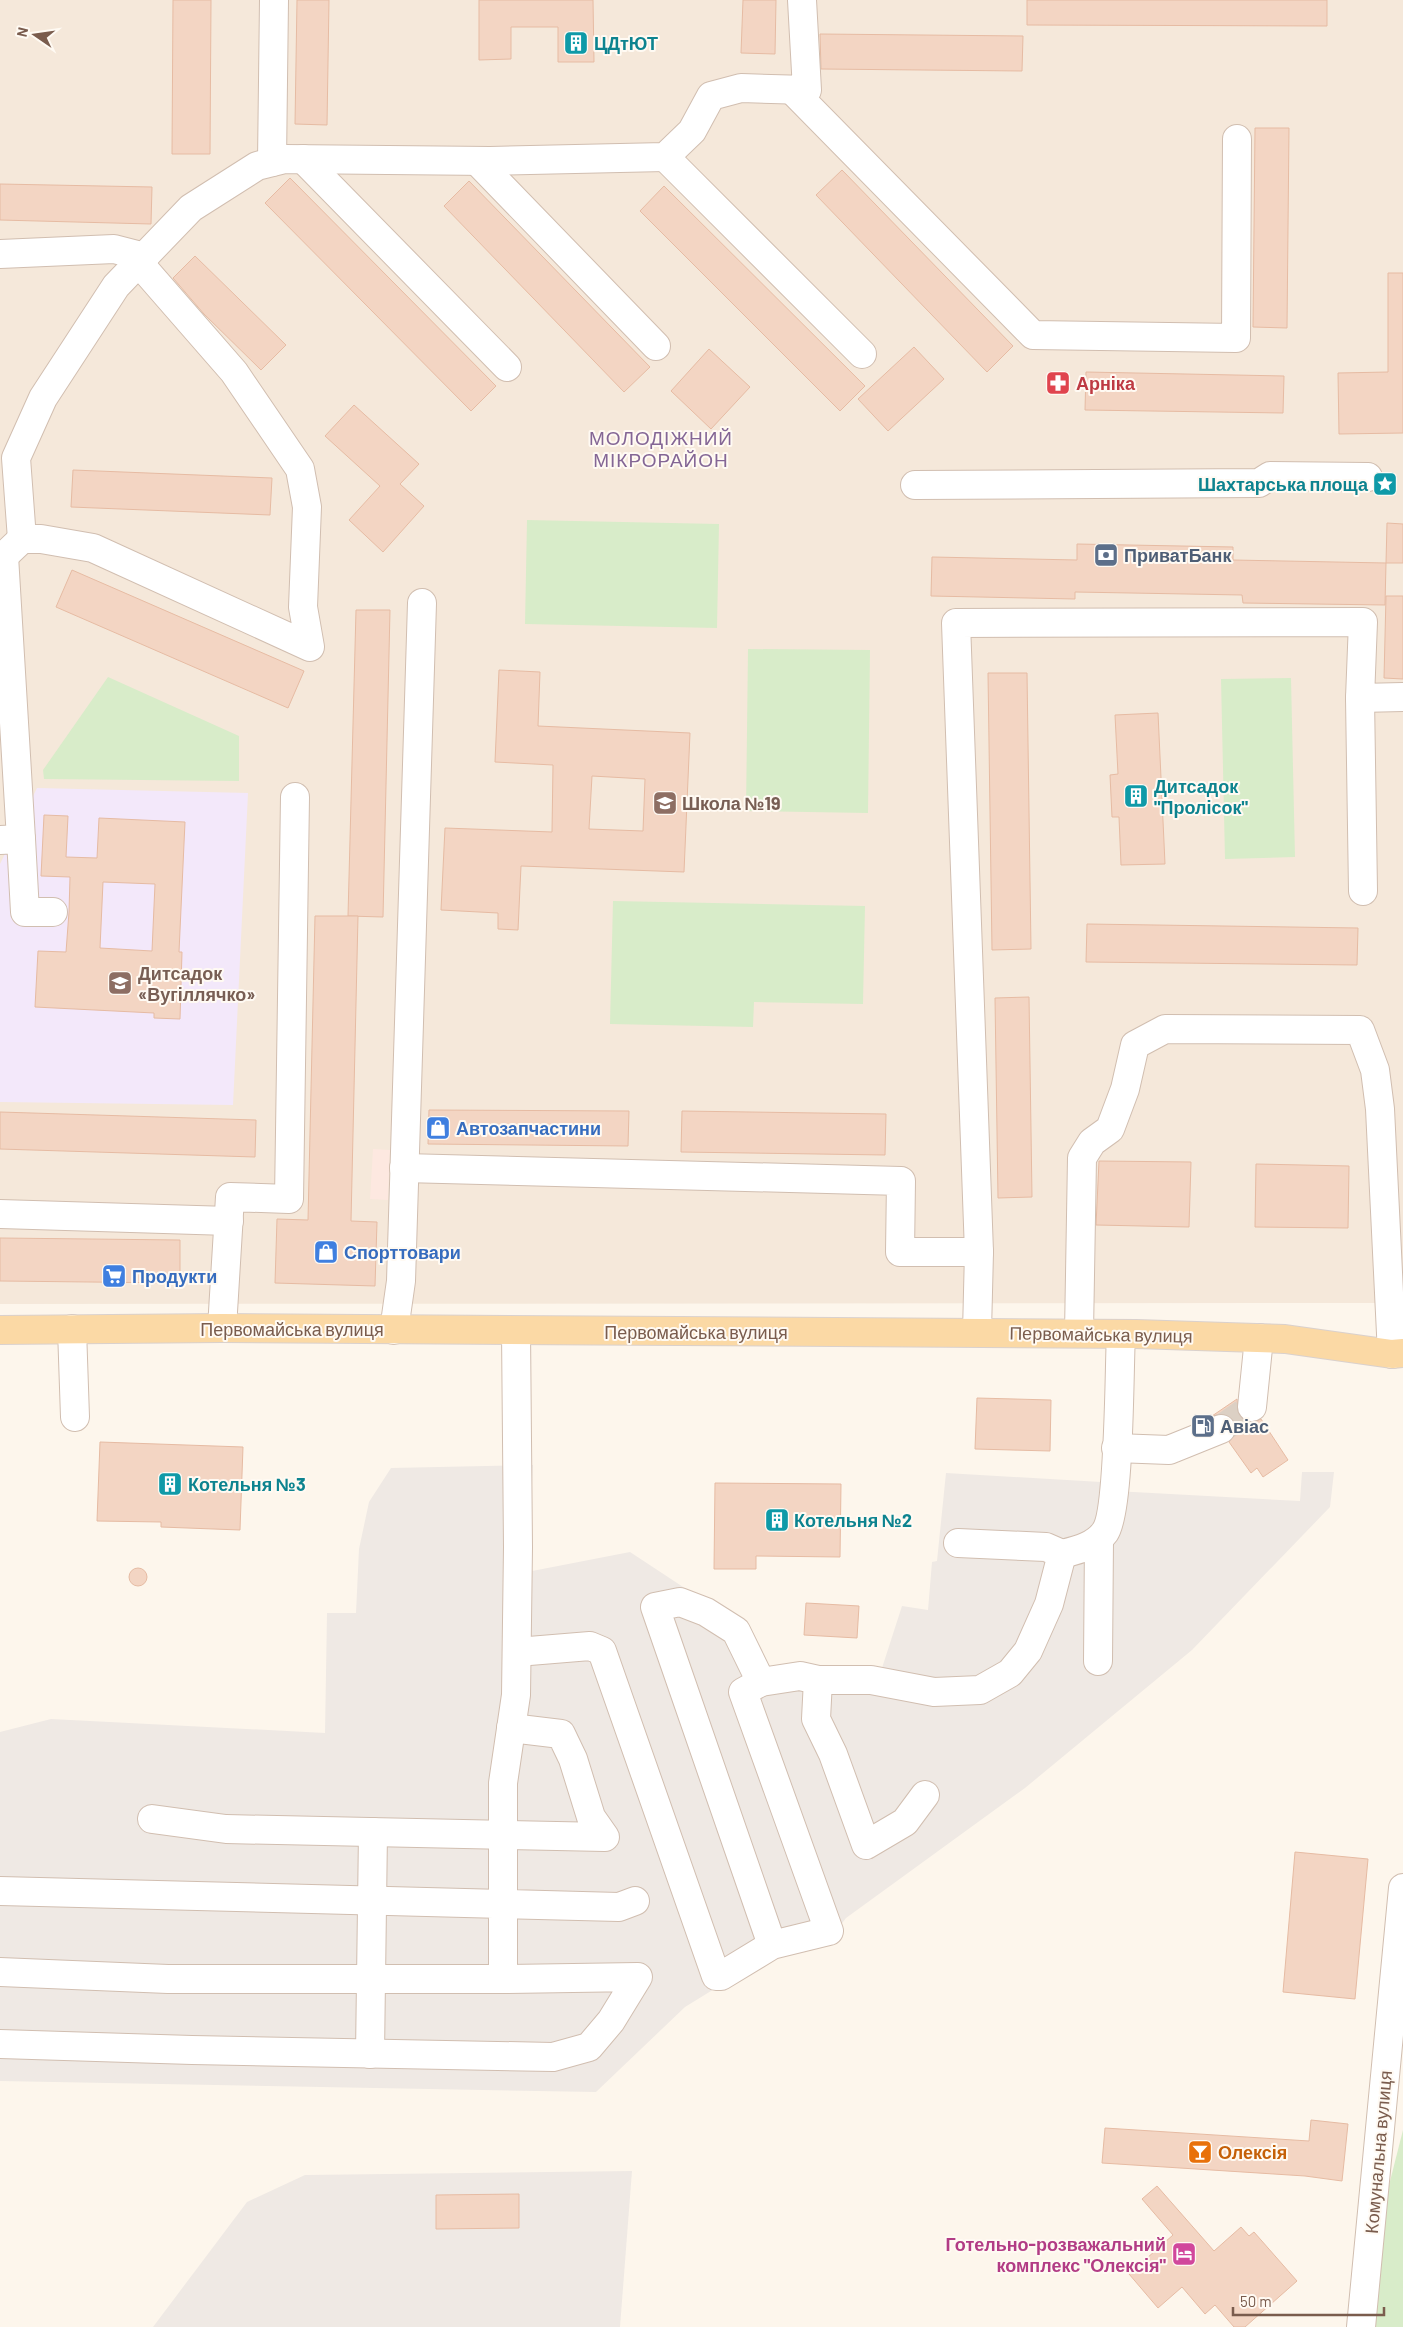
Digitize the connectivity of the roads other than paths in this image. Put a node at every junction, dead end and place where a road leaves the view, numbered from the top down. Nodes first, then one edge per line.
1 (274, 0) edge
2 (802, 0) edge
3 (792, 90) junction
4 (1238, 139) dead end
5 (665, 157) junction
6 (303, 159) junction
7 (477, 161) junction
8 (272, 162) junction
9 (0, 254) edge
10 (142, 260) junction
11 (656, 346) dead end
12 (862, 354) dead end
13 (507, 367) dead end
14 (1368, 484) dead end
15 (915, 485) dead end
16 (9, 550) edge
17 (422, 603) dead end
18 (1403, 697) edge
19 (1360, 698) junction
20 (296, 797) dead end
21 (10, 840) edge
22 (1363, 892) dead end
23 (53, 912) dead end
24 (404, 1168) junction
25 (0, 1214) edge
26 (229, 1221) junction
27 (979, 1252) junction
28 (222, 1328) junction
29 (72, 1329) junction
30 (0, 1330) edge
31 (394, 1330) junction
32 (516, 1331) junction
33 (977, 1332) junction
34 (1079, 1334) junction
35 (1121, 1334) junction
36 (1259, 1338) junction
37 (1399, 1355) edge
38 (1252, 1407) dead end
39 (75, 1417) dead end
40 (1221, 1429) tunnel mouth
41 (1116, 1448) junction
42 (1099, 1540) junction
43 (958, 1543) dead end
44 (1062, 1554) junction
45 (516, 1652) junction
46 (1098, 1661) dead end
47 (818, 1680) junction
48 (761, 1682) junction
49 (511, 1728) junction
50 (926, 1795) dead end
51 (152, 1820) dead end
52 (373, 1832) junction
53 (503, 1836) junction
54 (1403, 1888) edge
55 (0, 1892) edge
56 (372, 1901) junction
57 (635, 1901) dead end
58 (503, 1904) junction
59 (772, 1945) junction
60 (0, 1972) edge
61 (372, 1979) junction
62 (503, 1979) junction
63 (0, 2044) edge
64 (370, 2054) junction
65 (1361, 2327) edge

1 - 8 street
2 - 3 street
3 - 4 street
3 - 5 street
5 - 7 street
5 - 12 street
6 - 7 street
6 - 8 street
6 - 13 street
7 - 11 street
8 - 10 street
9 - 10 street
10 - 16 street
10 - 16 street
14 - 15 street
16 - 21 street
17 - 24 street
18 - 19 street
19 - 22 street
19 - 27 street
20 - 26 street
21 - 23 street
24 - 27 street
24 - 31 street
25 - 26 street
26 - 28 street
27 - 33 street
28 - 29 main road, Первомайська вулиця
28 - 31 main road, Первомайська вулиця
29 - 30 main road, Первомайська вулиця
29 - 39 street
31 - 32 main road, Первомайська вулиця
32 - 33 main road, Первомайська вулиця
32 - 45 street
33 - 34 main road, Первомайська вулиця
34 - 35 main road, Первомайська вулиця
34 - 37 street
35 - 36 main road, Первомайська вулиця
35 - 41 street
36 - 37 main road, Первомайська вулиця
36 - 38 street
40 - 41 street
41 - 42 street
42 - 44 street
42 - 46 street
43 - 44 street
44 - 47 street
45 - 49 street
45 - 59 street
47 - 48 street
47 - 50 street
48 - 59 street
48 - 59 street
49 - 53 street
49 - 53 street
51 - 52 street
52 - 53 street
52 - 56 street
53 - 58 street
54 - 65 street, Комунальна вулиця
55 - 56 street
56 - 58 street
56 - 61 street
57 - 58 street
58 - 62 street
60 - 61 street
61 - 62 street
61 - 64 street
62 - 64 street
63 - 64 street

